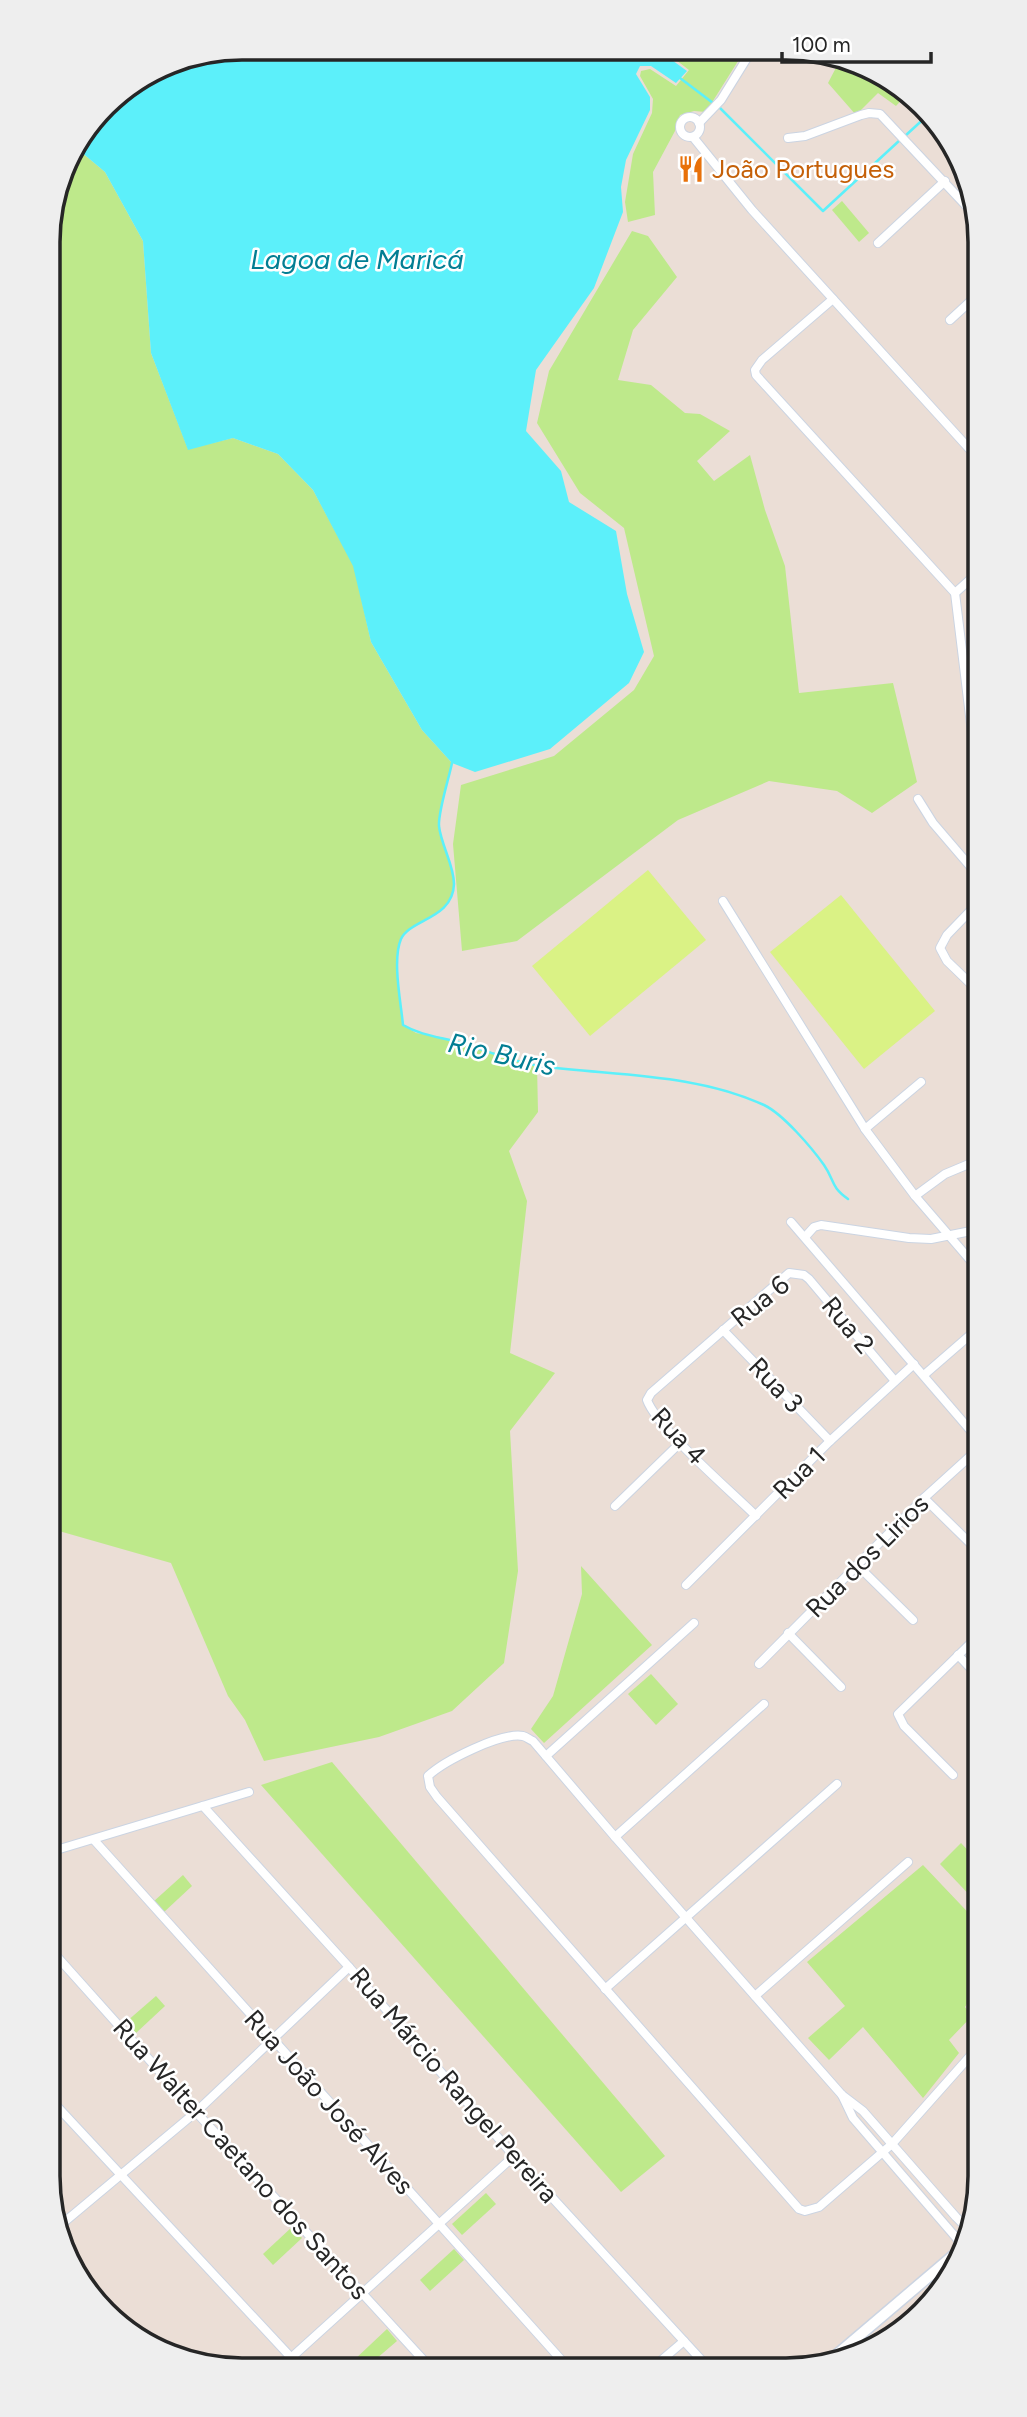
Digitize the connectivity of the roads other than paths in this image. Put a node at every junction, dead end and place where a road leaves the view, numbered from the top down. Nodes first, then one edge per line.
1 (746, 60) edge
2 (699, 123) junction
3 (692, 137) junction
4 (788, 138) dead end
5 (945, 181) junction
6 (963, 201) edge
7 (878, 243) dead end
8 (833, 299) junction
9 (968, 304) edge
10 (950, 320) dead end
11 (968, 447) edge
12 (968, 582) edge
13 (955, 593) junction
14 (968, 698) edge
15 (918, 799) dead end
16 (968, 864) edge
17 (723, 901) dead end
18 (968, 913) edge
19 (968, 981) edge
20 (921, 1082) dead end
21 (865, 1129) junction
22 (968, 1165) edge
23 (915, 1196) junction
24 (791, 1222) dead end
25 (967, 1232) edge
26 (805, 1237) junction
27 (950, 1237) junction
28 (967, 1258) edge
29 (797, 1273) joint
30 (723, 1330) junction
31 (967, 1337) edge
32 (914, 1364) junction
33 (925, 1375) junction
34 (895, 1381) junction
35 (967, 1426) edge
36 (830, 1441) junction
37 (681, 1442) junction
38 (967, 1459) edge
39 (924, 1498) junction
40 (615, 1506) dead end
41 (757, 1516) junction
42 (967, 1541) edge
43 (856, 1565) junction
44 (686, 1585) dead end
45 (914, 1620) dead end
46 (694, 1623) dead end
47 (788, 1633) junction
48 (967, 1646) edge
49 (958, 1655) junction
50 (758, 1664) dead end
51 (967, 1665) edge
52 (841, 1687) dead end
53 (764, 1704) dead end
54 (546, 1756) junction
55 (953, 1774) dead end
56 (837, 1784) dead end
57 (249, 1792) dead end
58 (204, 1806) junction
59 (614, 1837) junction
60 (94, 1840) junction
61 (60, 1849) edge
62 (908, 1862) dead end
63 (685, 1917) junction
64 (60, 1960) edge
65 (349, 1967) junction
66 (605, 1989) junction
67 (755, 1996) junction
68 (273, 2039) junction
69 (967, 2059) edge
70 (842, 2095) junction
71 (60, 2110) edge
72 (196, 2112) junction
73 (892, 2144) junction
74 (883, 2153) junction
75 (514, 2156) junction
76 (121, 2176) junction
77 (66, 2221) edge
78 (961, 2222) edge
79 (438, 2224) junction
80 (956, 2238) edge
81 (946, 2262) edge
82 (362, 2291) junction
83 (684, 2342) junction
84 (846, 2347) edge
85 (291, 2357) joint
86 (422, 2358) edge
87 (560, 2358) edge
88 (664, 2358) edge
89 (699, 2358) edge

1 - 2 street
2 - 3 street
2 - 3 street
3 - 8 street
4 - 5 street
5 - 6 street
5 - 7 street
8 - 11 street
8 - 13 street
9 - 10 street
12 - 13 street
13 - 14 street
15 - 16 street
17 - 21 street
18 - 19 street
20 - 21 street
21 - 23 street
22 - 23 street
23 - 27 street
24 - 26 street
25 - 27 street
26 - 27 street
26 - 32 street
27 - 28 street
29 - 30 street, Rua 6
29 - 34 street, Rua 2
30 - 36 street, Rua 3
30 - 37 street, Rua 4
31 - 33 street
32 - 33 street
32 - 34 street, Rua 1
33 - 35 street
34 - 36 street, Rua 1
36 - 41 street, Rua 1
37 - 40 street
37 - 41 street, Rua 4
38 - 39 street, Rua dos Lirios
39 - 42 street
39 - 43 street, Rua dos Lirios
41 - 44 street, Rua 1
43 - 45 street
43 - 47 street, Rua dos Lirios
46 - 54 street
47 - 50 street, Rua dos Lirios
47 - 52 street
48 - 49 street
49 - 51 street
49 - 55 street
53 - 59 street
54 - 59 street
54 - 66 street
56 - 63 street
57 - 58 street
58 - 60 street
58 - 65 street, Rua Márcio Rangel Pereira
59 - 63 street
60 - 61 street
60 - 68 street, Rua João José Alves
62 - 67 street
63 - 66 street
63 - 67 street
64 - 72 street, Rua Walter Caetano dos Santos
65 - 68 street
65 - 75 street, Rua Márcio Rangel Pereira
66 - 74 street
67 - 70 street
68 - 72 street
68 - 79 street, Rua João José Alves
69 - 73 street
70 - 73 street
70 - 74 street
71 - 76 street
72 - 76 street
72 - 82 street, Rua Walter Caetano dos Santos
73 - 74 street
73 - 78 street
74 - 80 street
75 - 79 street
75 - 83 street, Rua Márcio Rangel Pereira
76 - 77 street
76 - 85 street
79 - 82 street
79 - 87 street, Rua João José Alves
81 - 84 main road
82 - 85 street
82 - 86 street, Rua Walter Caetano dos Santos
83 - 88 street
83 - 89 street, Rua Márcio Rangel Pereira

